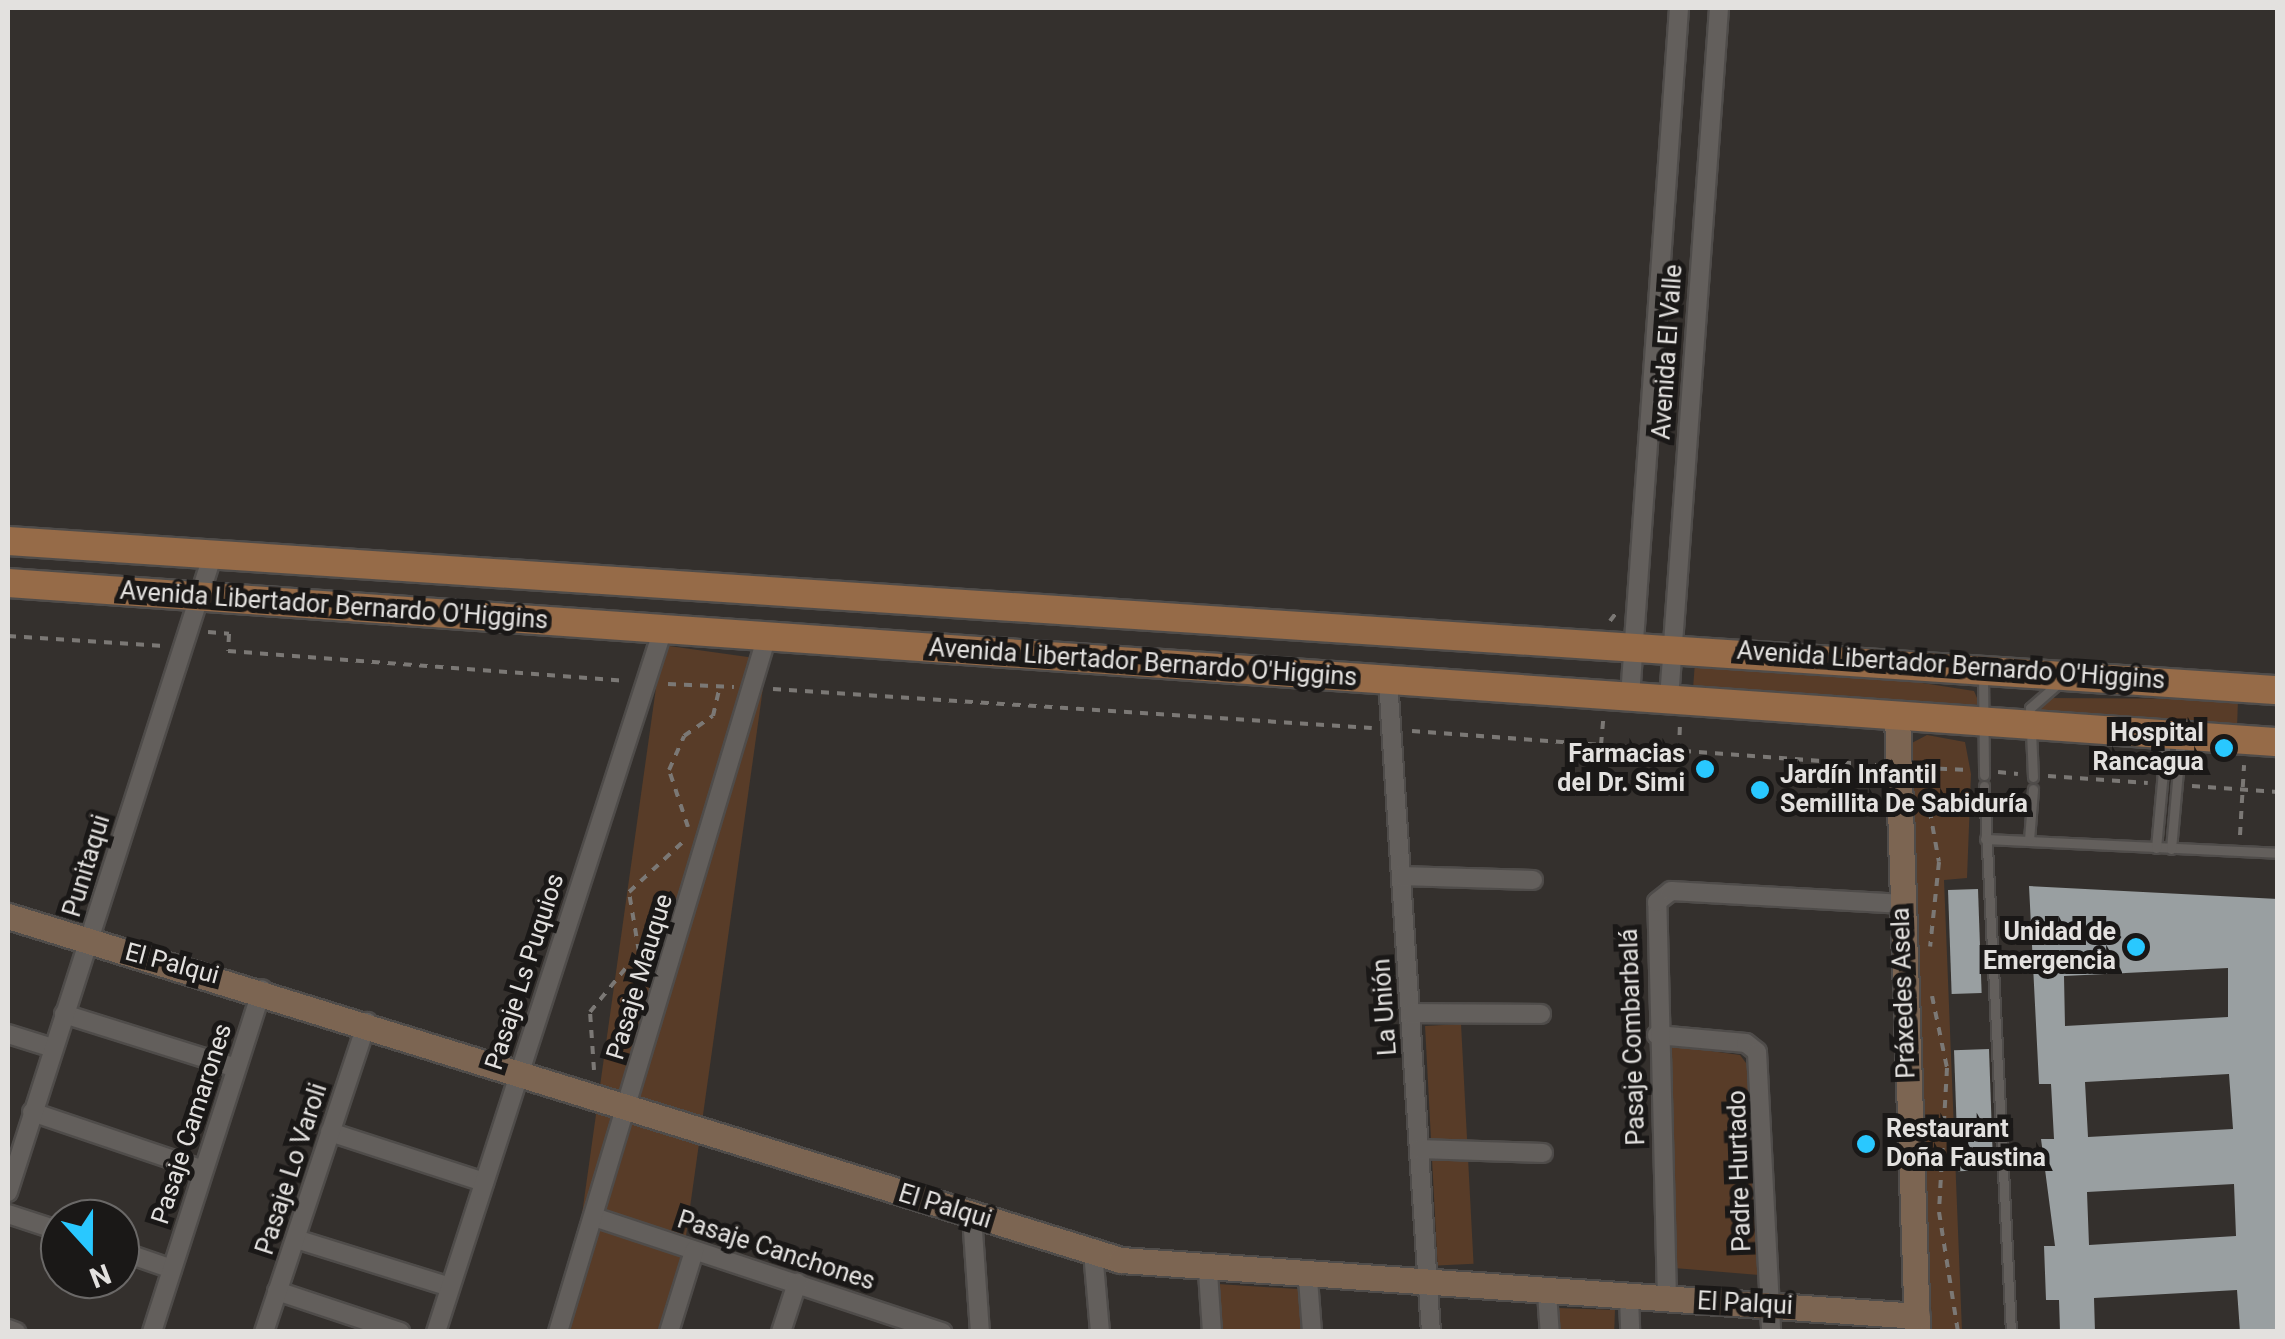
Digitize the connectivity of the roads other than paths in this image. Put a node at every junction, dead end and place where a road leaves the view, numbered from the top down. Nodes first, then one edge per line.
1 (1679, 8) edge
2 (1719, 8) edge
3 (8, 542) edge
4 (175, 552) junction
5 (213, 554) junction
6 (8, 583) edge
7 (185, 595) junction
8 (664, 629) junction
9 (768, 636) junction
10 (1634, 642) junction
11 (1672, 644) junction
12 (1979, 668) junction
13 (2082, 677) junction
14 (1388, 680) junction
15 (2278, 690) edge
16 (1630, 697) junction
17 (1668, 700) junction
18 (1896, 715) junction
19 (1988, 721) junction
20 (2032, 725) junction
21 (2174, 736) junction
22 (2278, 742) edge
23 (1984, 775) dead end
24 (2034, 777) dead end
25 (1984, 786) dead end
26 (2033, 789) dead end
27 (1985, 839) junction
28 (2029, 840) junction
29 (2156, 848) junction
30 (2171, 849) junction
31 (2278, 853) edge
32 (1401, 876) junction
33 (1533, 880) dead end
34 (1900, 904) junction
35 (8, 916) edge
36 (90, 941) junction
37 (262, 988) junction
38 (1410, 1012) junction
39 (64, 1014) junction
40 (1541, 1014) dead end
41 (367, 1022) junction
42 (8, 1034) edge
43 (1658, 1035) junction
44 (53, 1048) junction
45 (236, 1068) junction
46 (520, 1070) junction
47 (627, 1107) junction
48 (32, 1112) junction
49 (330, 1132) junction
50 (1419, 1149) junction
51 (13, 1152) edge
52 (1543, 1153) dead end
53 (203, 1170) junction
54 (484, 1182) junction
55 (8, 1192) edge
56 (8, 1214) edge
57 (972, 1216) junction
58 (594, 1217) junction
59 (40, 1224) edge
60 (296, 1239) junction
61 (694, 1251) junction
62 (1093, 1252) junction
63 (140, 1258) edge
64 (172, 1269) junction
65 (1208, 1272) junction
66 (1308, 1279) junction
67 (796, 1283) junction
68 (450, 1286) junction
69 (1428, 1286) junction
70 (278, 1292) junction
71 (1547, 1293) junction
72 (1629, 1296) junction
73 (1667, 1300) junction
74 (1770, 1305) junction
75 (895, 1324) edge
76 (1917, 1324) edge
77 (8, 1328) edge
78 (16, 1332) edge
79 (152, 1332) edge
80 (264, 1332) edge
81 (400, 1332) edge
82 (436, 1332) edge
83 (558, 1332) edge
84 (668, 1332) edge
85 (781, 1332) edge
86 (942, 1332) edge
87 (980, 1332) edge
88 (1100, 1332) edge
89 (1212, 1332) edge
90 (1312, 1332) edge
91 (1431, 1332) edge
92 (1550, 1332) edge
93 (1630, 1332) edge
94 (1772, 1332) edge
95 (2011, 1332) edge

1 - 10 street, Avenida El Valle
2 - 11 street, Avenida El Valle
3 - 4 main road, Avenida Libertador Bernardo O'Higgins
4 - 5 main road, Avenida Libertador Bernardo O'Higgins
4 - 7 main road
5 - 7 street, Punitaqui
5 - 10 main road, Avenida Libertador Bernardo O'Higgins
6 - 7 main road, Avenida Libertador Bernardo O'Higgins
7 - 8 main road, Avenida Libertador Bernardo O'Higgins
7 - 36 street, Punitaqui
8 - 9 main road, Avenida Libertador Bernardo O'Higgins
8 - 46 street, Pasaje Ls Puquios
9 - 14 main road, Avenida Libertador Bernardo O'Higgins
9 - 47 street, Pasaje Mauque
10 - 11 main road, Avenida Libertador Bernardo O'Higgins
10 - 16 street, Avenida El Valle
11 - 12 main road, Avenida Libertador Bernardo O'Higgins
11 - 17 street, Avenida El Valle
12 - 13 main road, Avenida Libertador Bernardo O'Higgins
12 - 19 lane
13 - 15 main road, Avenida Libertador Bernardo O'Higgins
13 - 20 lane
14 - 16 main road, Avenida Libertador Bernardo O'Higgins
14 - 32 street, La Unión
16 - 17 main road, Avenida Libertador Bernardo O'Higgins
17 - 18 main road, Avenida Libertador Bernardo O'Higgins
18 - 19 main road, Avenida Libertador Bernardo O'Higgins
18 - 34 street, Práxedes Asela
19 - 20 main road, Avenida Libertador Bernardo O'Higgins
19 - 23 lane
20 - 21 main road, Avenida Libertador Bernardo O'Higgins
20 - 24 lane
21 - 22 main road, Avenida Libertador Bernardo O'Higgins
21 - 29 lane
21 - 30 lane
25 - 27 lane
26 - 28 lane
27 - 28 lane
27 - 95 lane
28 - 29 lane
29 - 30 lane
30 - 31 lane
32 - 33 street
32 - 38 street, La Unión
34 - 43 street, Pasaje Combarbalá
34 - 76 street, Práxedes Asela
35 - 36 street, El Palqui
36 - 37 street, El Palqui
36 - 39 street, Punitaqui
37 - 41 street, El Palqui
37 - 45 street, Pasaje Camarones
38 - 40 street
38 - 50 street, La Unión
39 - 44 street, Punitaqui
39 - 45 street
41 - 46 street, El Palqui
41 - 49 street, Pasaje Lo Varoli
42 - 44 street
43 - 73 street, Pasaje Combarbalá
43 - 74 street, Padre Hurtado
44 - 48 street, Punitaqui
45 - 53 street, Pasaje Camarones
46 - 47 street, El Palqui
46 - 54 street, Pasaje Ls Puquios
47 - 57 street, El Palqui
47 - 58 street, Pasaje Mauque
48 - 51 street, Punitaqui
48 - 53 street
49 - 54 street
49 - 60 street, Pasaje Lo Varoli
50 - 52 street
50 - 69 street, La Unión
51 - 55 street, Punitaqui
53 - 64 street, Pasaje Camarones
54 - 68 street, Pasaje Ls Puquios
56 - 59 street
57 - 62 street, El Palqui
57 - 87 street
58 - 61 street, Pasaje Canchones
58 - 83 street, Pasaje Mauque
60 - 68 street
60 - 70 street, Pasaje Lo Varoli
61 - 67 street, Pasaje Canchones
61 - 84 street
62 - 65 street, El Palqui
62 - 88 street
63 - 64 street
64 - 79 street, Pasaje Camarones
65 - 66 street, El Palqui
65 - 89 street
66 - 69 street, El Palqui
66 - 90 street
67 - 75 street, Pasaje Canchones
67 - 85 street
68 - 82 street, Pasaje Ls Puquios
69 - 71 street, El Palqui
69 - 91 street, La Unión
70 - 80 street, Pasaje Lo Varoli
70 - 81 street
71 - 72 street, El Palqui
71 - 92 street
72 - 73 street, El Palqui
72 - 93 street
73 - 74 street, El Palqui
74 - 76 street, El Palqui
74 - 94 street, Padre Hurtado
75 - 86 street, Pasaje Canchones
77 - 78 street

